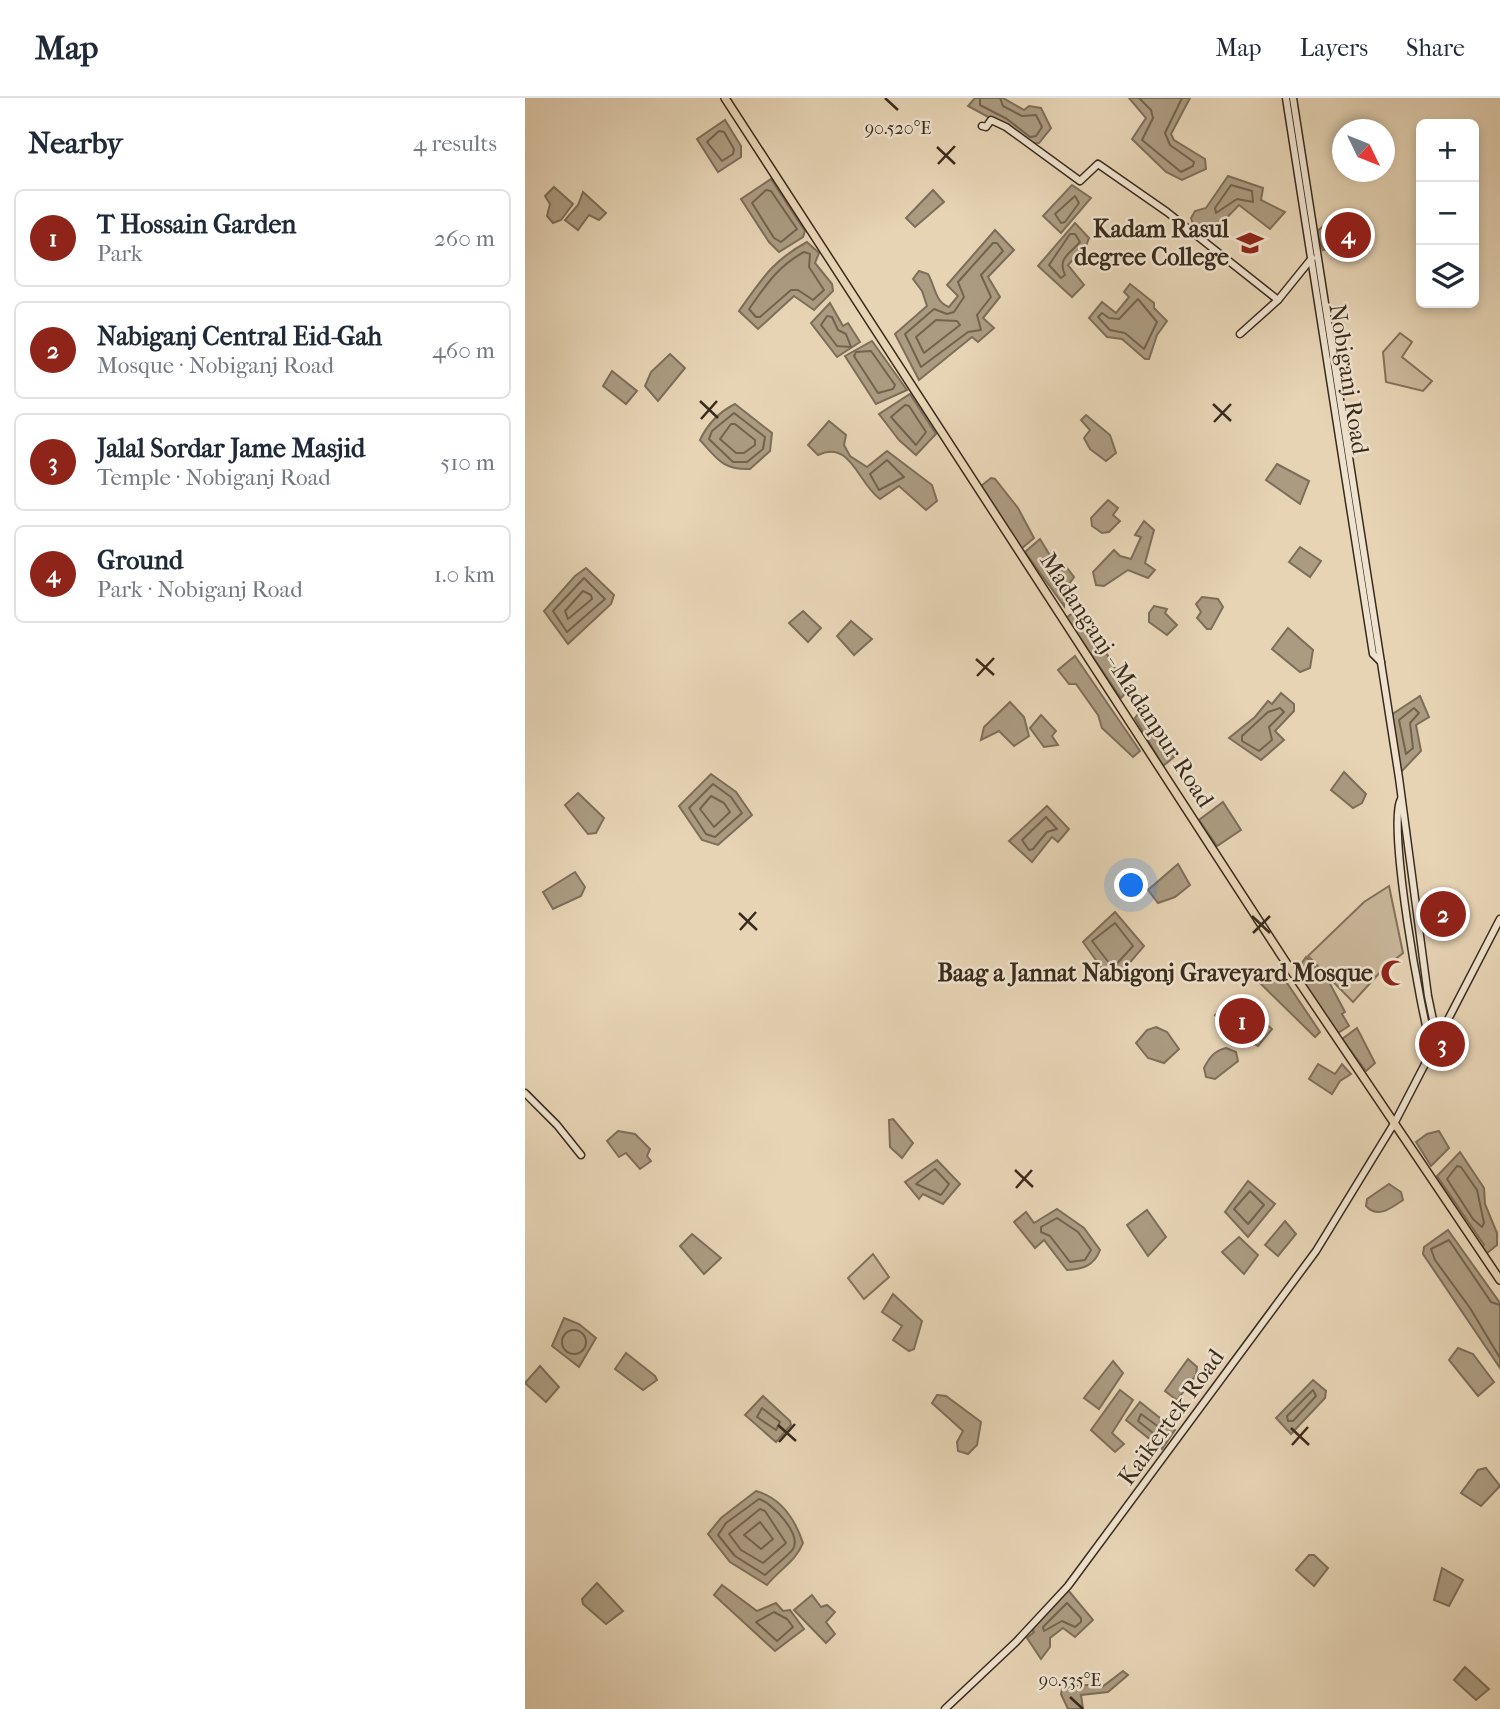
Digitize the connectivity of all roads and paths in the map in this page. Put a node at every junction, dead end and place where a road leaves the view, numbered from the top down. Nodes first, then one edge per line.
1 (725, 98) edge
2 (1286, 98) edge
3 (1293, 98) edge
4 (982, 126) dead end
5 (1313, 257) junction
6 (1278, 300) junction
7 (1240, 334) dead end
8 (1402, 797) junction
9 (1500, 919) edge
10 (1437, 1039) junction
11 (1432, 1049) junction
12 (525, 1093) edge
13 (1395, 1122) junction
14 (581, 1155) dead end
15 (1500, 1280) edge
16 (945, 1709) edge

1 - 13 main road, Madanganj - Madanpur Road
2 - 5 main road, Nobiganj Road
3 - 5 main road, Nobiganj Road
4 - 6 main road
5 - 6 main road
5 - 8 main road, Nobiganj Road
6 - 7 main road
8 - 10 main road, Nobiganj Road
8 - 11 main road, Nobiganj Road
9 - 10 main road, Kaikertek Road
10 - 11 main road, Kaikertek Road
11 - 13 main road, Kaikertek Road
12 - 14 main road
13 - 15 main road, Madanganj - Madanpur Road
13 - 16 main road, Kaikertek Road

